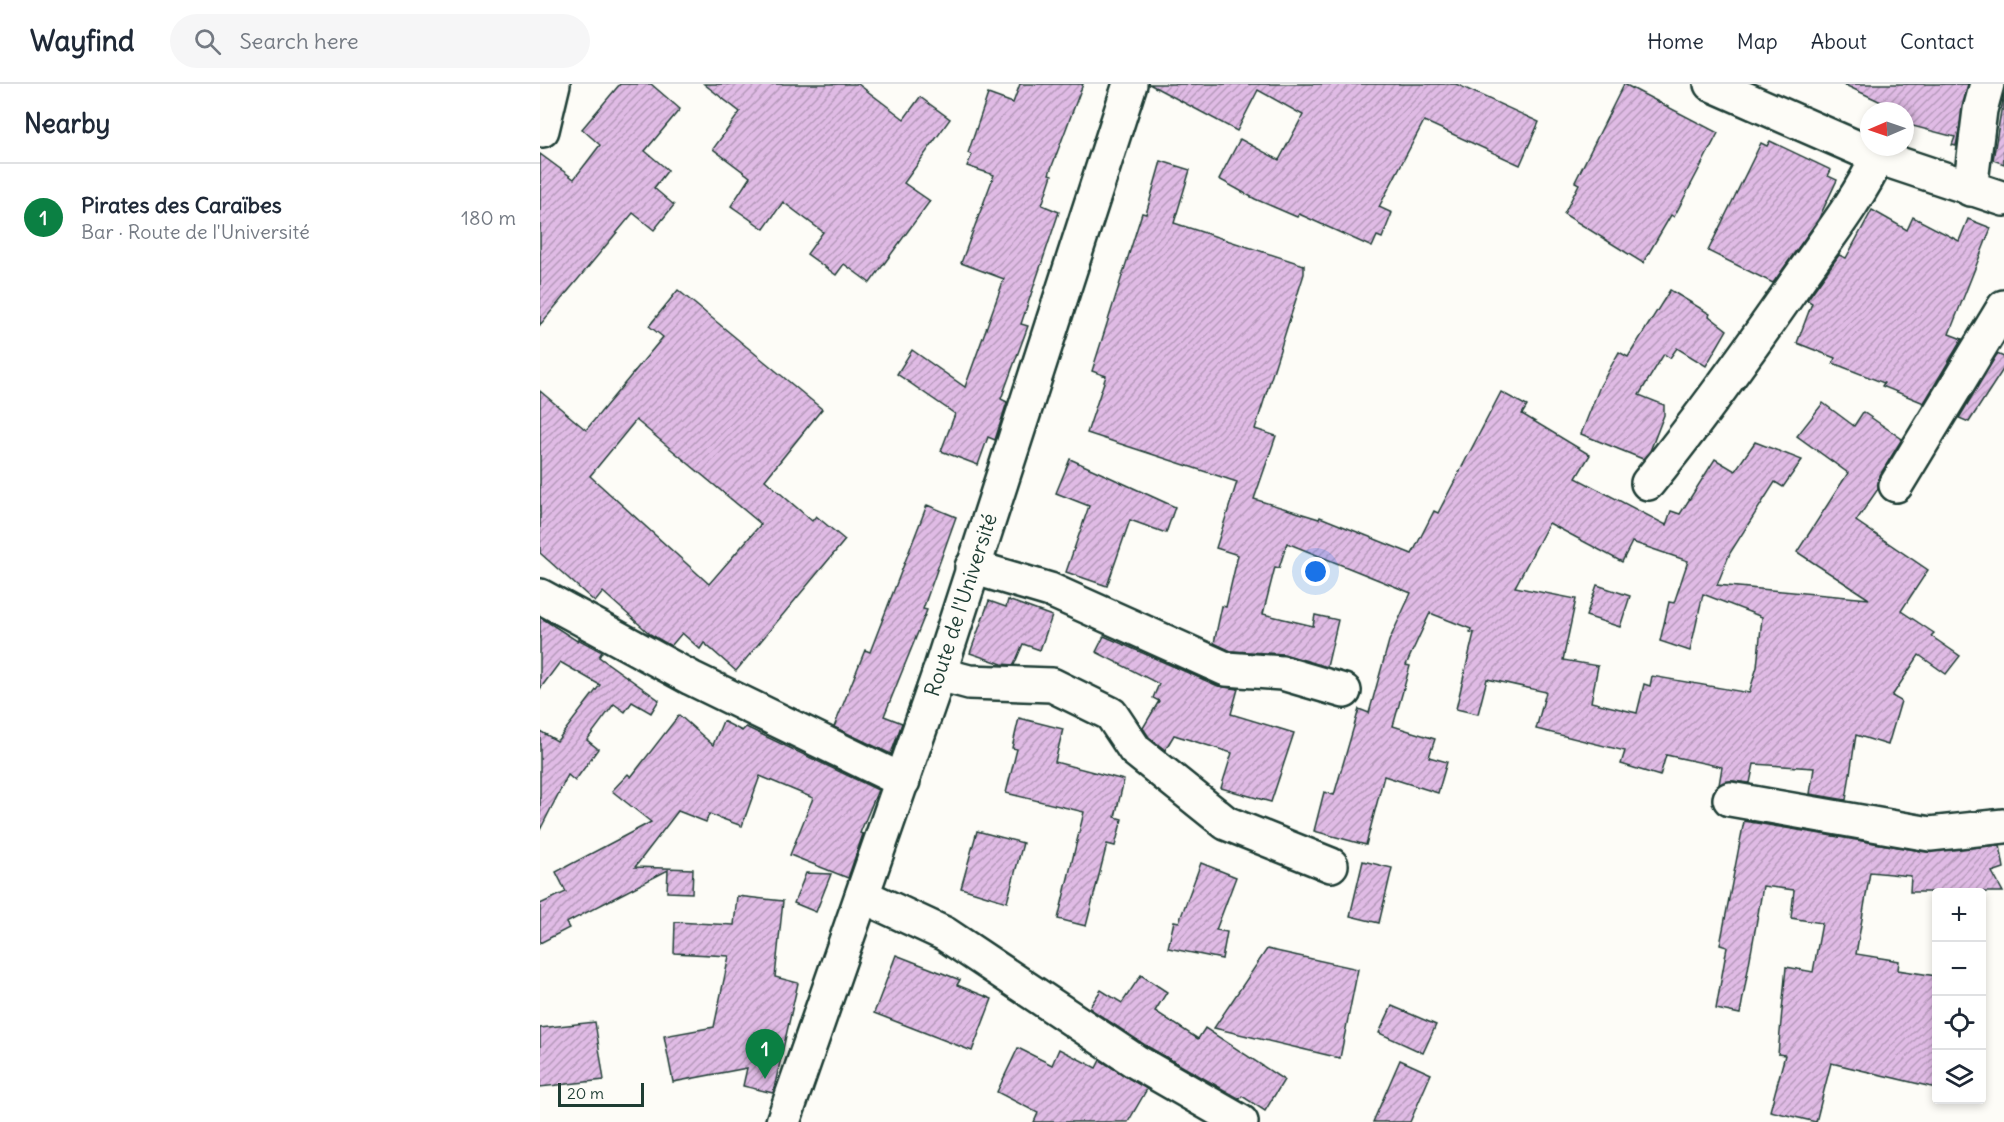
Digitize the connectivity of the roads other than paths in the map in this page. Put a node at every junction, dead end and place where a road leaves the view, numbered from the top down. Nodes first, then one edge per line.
1 (553, 84) edge
2 (1130, 84) edge
3 (1711, 84) edge
4 (1987, 84) edge
5 (542, 130) dead end
6 (1878, 157) junction
7 (1970, 189) junction
8 (2004, 199) edge
9 (2004, 307) edge
10 (1648, 483) dead end
11 (1896, 485) dead end
12 (972, 567) junction
13 (540, 596) edge
14 (939, 674) junction
15 (1344, 691) dead end
16 (903, 781) junction
17 (1730, 799) dead end
18 (2004, 826) edge
19 (1331, 865) dead end
20 (863, 897) junction
21 (783, 1122) edge
22 (1241, 1122) edge

1 - 5 street
2 - 12 street, Route de l'Université
3 - 6 street
4 - 7 street
6 - 7 street
6 - 10 street
7 - 8 street
9 - 11 street
12 - 14 street, Route de l'Université
12 - 15 street
13 - 16 street
14 - 16 street, Route de l'Université
14 - 19 street
16 - 20 street, Route de l'Université
17 - 18 street
20 - 21 street, Route de l'Université
20 - 22 street

